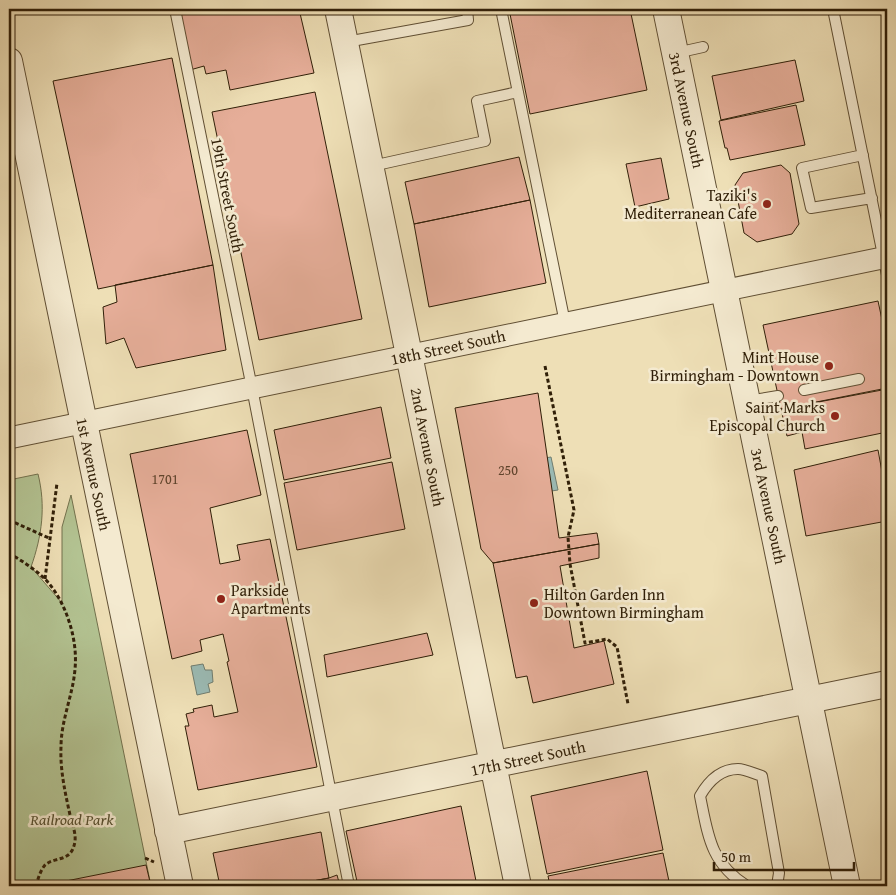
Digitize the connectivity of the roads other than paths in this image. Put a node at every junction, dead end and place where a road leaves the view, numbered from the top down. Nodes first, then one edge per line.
1 (175, 9) edge
2 (338, 9) edge
3 (467, 9) edge
4 (502, 9) edge
5 (666, 9) edge
6 (833, 9) edge
7 (345, 42) junction
8 (703, 47) dead end
9 (676, 53) junction
10 (9, 61) edge
11 (518, 92) junction
12 (863, 155) junction
13 (371, 166) junction
14 (872, 198) junction
15 (886, 263) edge
16 (724, 290) junction
17 (565, 323) junction
18 (409, 355) junction
19 (859, 379) dead end
20 (252, 388) junction
21 (804, 390) dead end
22 (778, 396) dead end
23 (747, 401) junction
24 (84, 422) junction
25 (9, 438) edge
26 (887, 684) edge
27 (808, 700) junction
28 (492, 765) junction
29 (332, 798) junction
30 (168, 831) junction
31 (180, 886) edge
32 (349, 886) edge
33 (518, 886) edge
34 (747, 886) edge
35 (777, 886) edge
36 (846, 886) edge

1 - 20 lane, 19th Street South
2 - 7 street, 2nd Avenue South
3 - 7 lane
4 - 11 lane
5 - 9 street, 3rd Avenue South
6 - 12 lane
7 - 13 street, 2nd Avenue South
8 - 9 lane
9 - 16 street, 3rd Avenue South
10 - 24 street, 1st Avenue South
11 - 13 lane
11 - 17 lane
12 - 14 lane
12 - 14 lane
13 - 18 street, 2nd Avenue South
14 - 15 lane
15 - 16 street, 18th Street South
16 - 17 street, 18th Street South
16 - 23 street, 3rd Avenue South
17 - 18 street, 18th Street South
18 - 20 street, 18th Street South
18 - 28 street, 2nd Avenue South
19 - 21 lane
20 - 24 street, 18th Street South
20 - 29 lane, 19th Street South
22 - 23 lane
23 - 27 street, 3rd Avenue South
24 - 25 street, 18th Street South
24 - 30 street, 1st Avenue South
26 - 27 street, 17th Street South
27 - 28 street, 17th Street South
27 - 36 street, 3rd Avenue South
28 - 29 street, 17th Street South
28 - 33 street, 2nd Avenue South
29 - 30 street, 17th Street South
29 - 32 lane, 19th Street South
30 - 31 street, 1st Avenue South
34 - 35 lane

